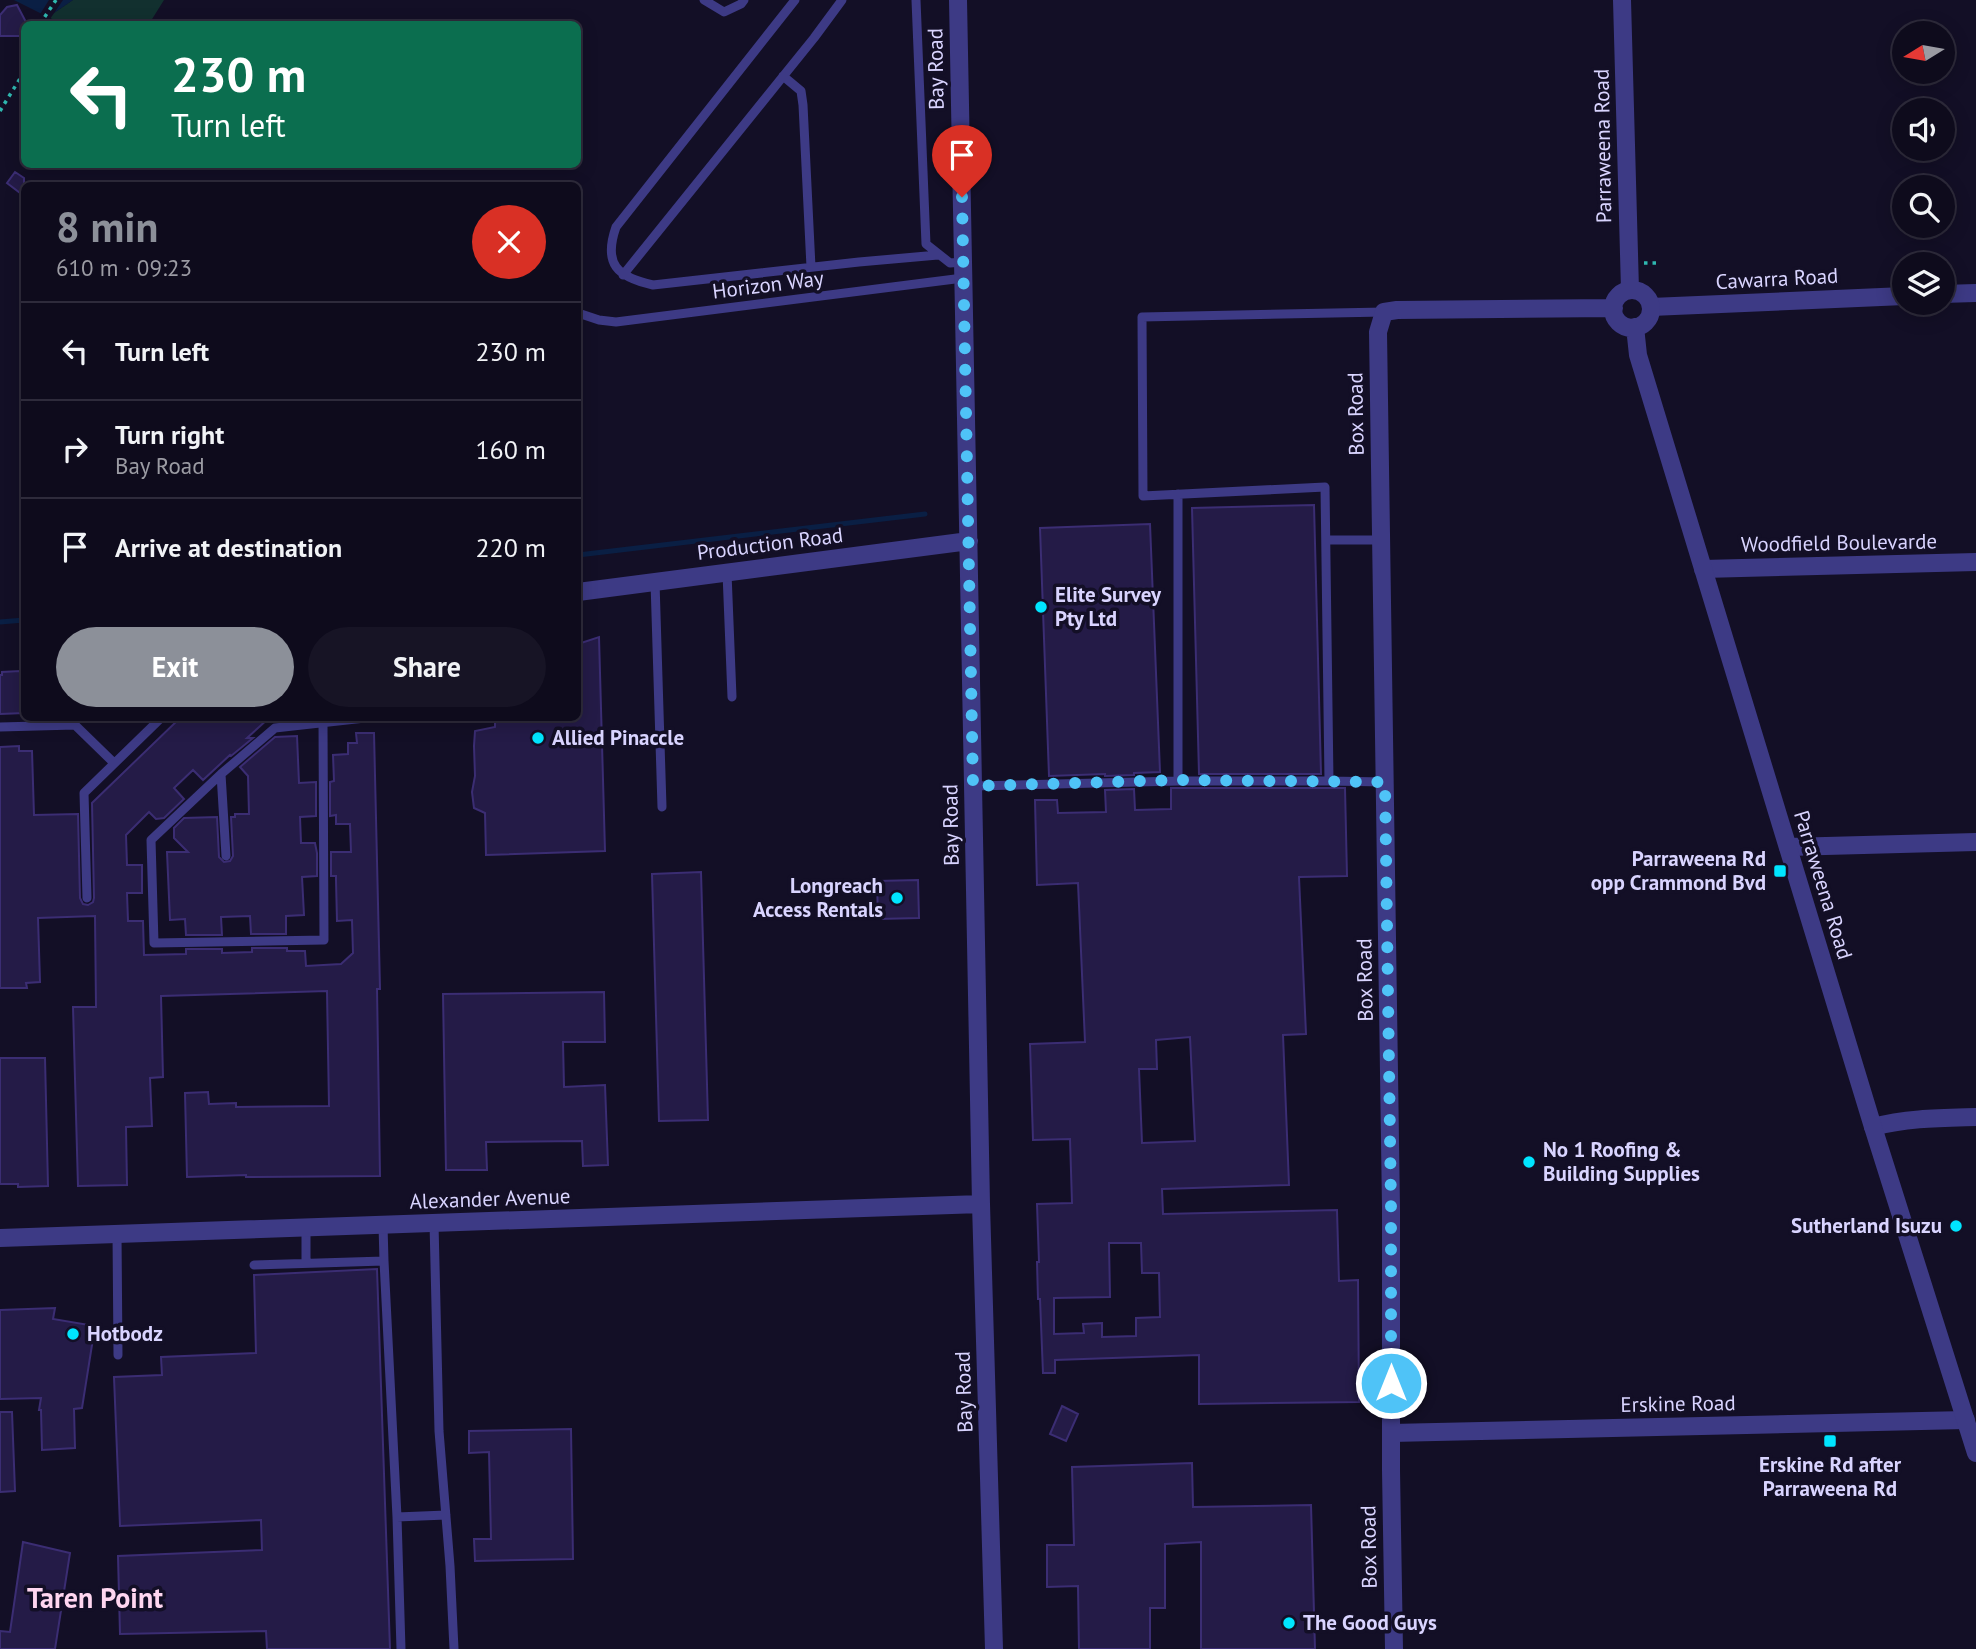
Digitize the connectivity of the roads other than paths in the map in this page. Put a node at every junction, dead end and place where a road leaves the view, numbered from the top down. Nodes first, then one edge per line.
1 (704, 0) edge
2 (744, 0) edge
3 (795, 0) edge
4 (842, 0) edge
5 (916, 0) edge
6 (958, 0) edge
7 (1622, 0) edge
8 (783, 76) junction
9 (938, 255) junction
10 (811, 267) junction
11 (963, 270) junction
12 (623, 275) junction
13 (1630, 290) junction
14 (1976, 293) edge
15 (1955, 294) edge
16 (1892, 297) edge
17 (1651, 307) junction
18 (1614, 308) junction
19 (1384, 312) junction
20 (581, 314) edge
21 (1634, 327) junction
22 (1178, 494) junction
23 (1326, 540) junction
24 (1381, 540) junction
25 (969, 541) junction
26 (1976, 562) edge
27 (1703, 569) junction
28 (727, 573) junction
29 (655, 582) junction
30 (581, 592) edge
31 (732, 696) dead end
32 (158, 721) edge
33 (334, 721) edge
34 (323, 722) junction
35 (0, 727) edge
36 (114, 762) junction
37 (221, 774) junction
38 (1178, 780) junction
39 (1329, 781) junction
40 (1385, 782) junction
41 (973, 786) junction
42 (662, 807) dead end
43 (1976, 842) edge
44 (1788, 847) junction
45 (226, 856) dead end
46 (87, 898) dead end
47 (1976, 1116) edge
48 (1873, 1127) junction
49 (981, 1204) junction
50 (434, 1223) junction
51 (383, 1225) junction
52 (306, 1227) junction
53 (117, 1234) junction
54 (0, 1238) edge
55 (384, 1261) junction
56 (306, 1262) junction
57 (254, 1265) dead end
58 (118, 1355) dead end
59 (1966, 1420) junction
60 (1391, 1433) junction
61 (1976, 1453) edge
62 (446, 1515) junction
63 (397, 1517) junction
64 (401, 1649) edge
65 (454, 1649) edge
66 (994, 1649) edge
67 (1394, 1649) edge

1 - 2 lane
3 - 12 lane
4 - 8 lane
5 - 9 lane
6 - 11 street, Bay Road
7 - 13 street, Parraweena Road
8 - 10 lane
8 - 12 lane
9 - 10 lane
9 - 11 lane
10 - 12 lane
11 - 20 lane, Horizon Way
11 - 25 street, Bay Road
13 - 17 street
13 - 18 street
14 - 15 street
16 - 17 street, Cawarra Road
17 - 21 street
18 - 19 street
18 - 21 street
19 - 22 lane
19 - 24 street, Box Road
21 - 27 street, Parraweena Road
22 - 23 lane
22 - 38 lane
23 - 24 lane
23 - 39 lane
24 - 40 street, Box Road
25 - 28 street, Production Road
25 - 41 street, Bay Road
26 - 27 street, Woodfield Boulevarde
27 - 44 street, Parraweena Road
28 - 29 street, Production Road
28 - 31 lane
29 - 30 street, Production Road
29 - 42 lane
32 - 36 lane
33 - 34 lane
34 - 37 lane
34 - 37 lane
35 - 36 lane
36 - 46 lane
37 - 45 lane
38 - 39 lane
38 - 41 lane
39 - 40 lane
40 - 60 street, Box Road
41 - 49 street, Bay Road
43 - 44 street
44 - 48 street, Parraweena Road
47 - 48 street
48 - 59 street, Parraweena Road
49 - 50 street, Alexander Avenue
49 - 66 street, Bay Road
50 - 51 street, Alexander Avenue
50 - 62 lane
51 - 52 street, Alexander Avenue
51 - 55 lane
52 - 53 street, Alexander Avenue
52 - 56 lane
53 - 54 street, Alexander Avenue
53 - 58 lane
55 - 56 lane
55 - 63 lane
56 - 57 lane
59 - 60 street, Erskine Road
59 - 61 street, Parraweena Road
60 - 67 street, Box Road
62 - 63 lane
62 - 65 lane
63 - 64 lane

